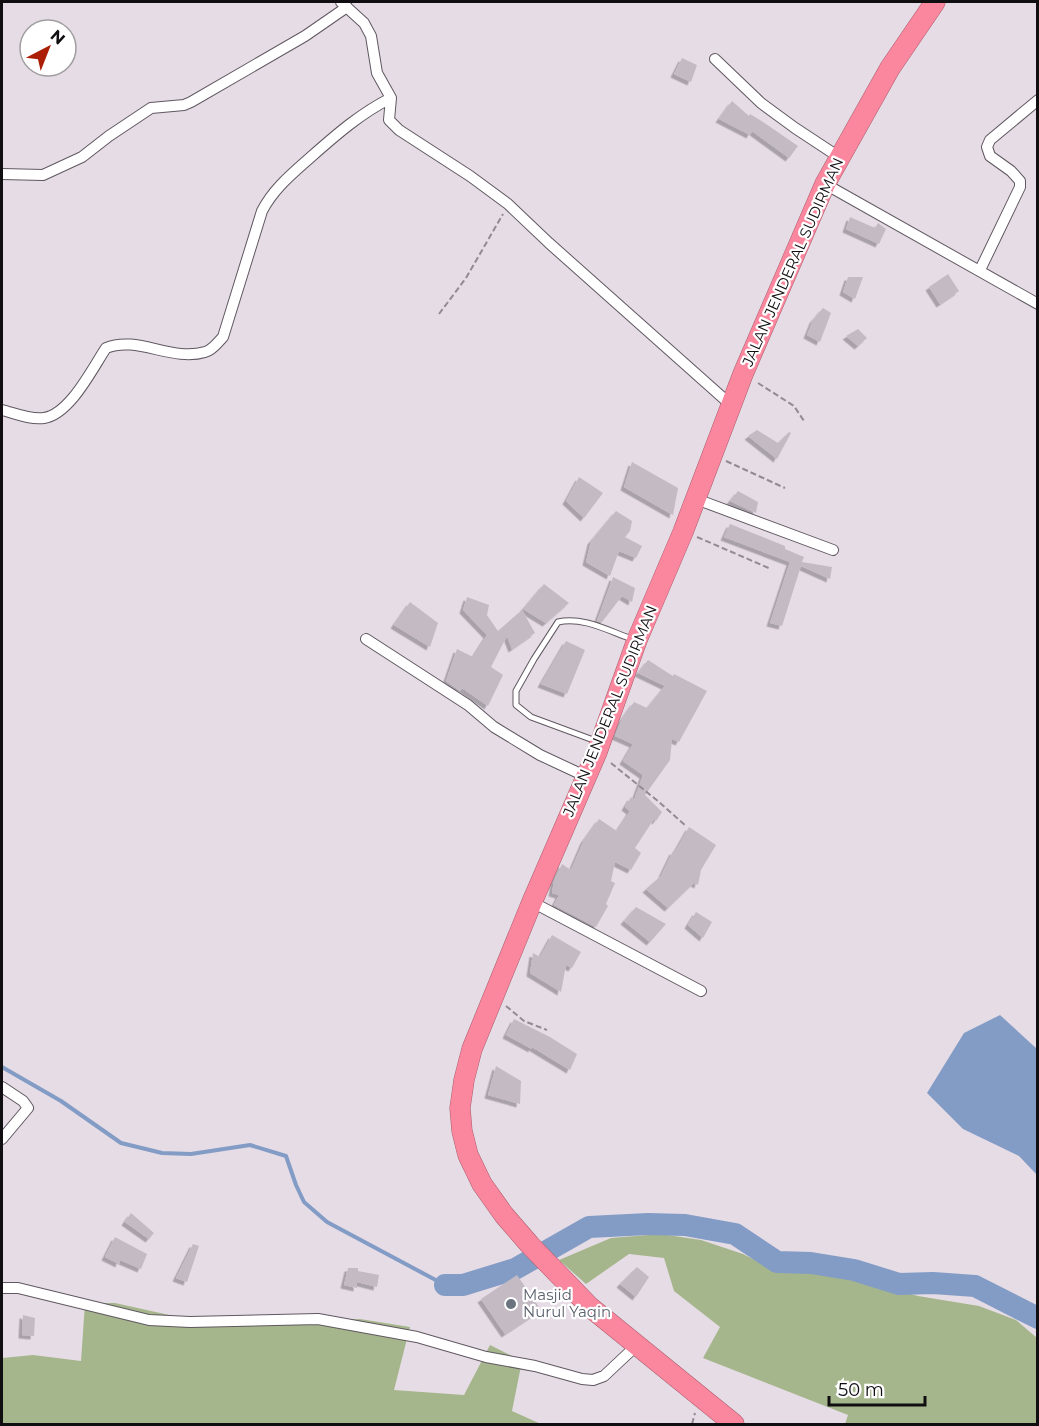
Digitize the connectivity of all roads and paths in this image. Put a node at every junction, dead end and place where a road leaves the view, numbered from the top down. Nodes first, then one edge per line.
1 (935, 2) edge
2 (344, 4) edge
3 (715, 59) dead end
4 (391, 98) junction
5 (1038, 100) edge
6 (839, 157) junction
7 (2, 174) edge
8 (825, 184) junction
9 (508, 204) junction
10 (980, 270) junction
11 (1038, 304) edge
12 (440, 314) dead end
13 (743, 374) junction
14 (731, 405) junction
15 (2, 410) edge
16 (804, 420) dead end
17 (713, 454) junction
18 (785, 488) dead end
19 (696, 499) junction
20 (683, 532) junction
21 (833, 550) dead end
22 (771, 569) dead end
23 (366, 639) dead end
24 (637, 640) junction
25 (598, 747) junction
26 (585, 776) junction
27 (685, 825) dead end
28 (532, 903) junction
29 (701, 991) dead end
30 (494, 997) junction
31 (547, 1030) dead end
32 (2, 1087) edge
33 (2, 1139) edge
34 (2, 1288) edge
35 (637, 1345) junction
36 (734, 1425) edge

1 - 6 highway, JALAN JENDERAL SUDIRMAN
2 - 4 street
2 - 7 street
3 - 6 street
4 - 9 street
4 - 15 street
5 - 10 street
6 - 8 highway, JALAN JENDERAL SUDIRMAN
8 - 10 street
8 - 13 highway, JALAN JENDERAL SUDIRMAN
9 - 12 path
9 - 14 street
10 - 11 street
13 - 14 highway, JALAN JENDERAL SUDIRMAN
13 - 16 path
14 - 17 highway, JALAN JENDERAL SUDIRMAN
17 - 18 path
17 - 19 highway, JALAN JENDERAL SUDIRMAN
19 - 20 highway, JALAN JENDERAL SUDIRMAN
19 - 21 street
20 - 22 path
20 - 24 highway, JALAN JENDERAL SUDIRMAN
23 - 26 street
24 - 25 highway, JALAN JENDERAL SUDIRMAN
24 - 25 lane
25 - 26 highway, JALAN JENDERAL SUDIRMAN
25 - 27 path
26 - 28 highway, JALAN JENDERAL SUDIRMAN
28 - 29 street
28 - 30 highway, JALAN JENDERAL SUDIRMAN
30 - 31 path
30 - 35 highway, JALAN JENDERAL SUDIRMAN
32 - 33 street
34 - 35 street
35 - 36 highway, JALAN JENDERAL SUDIRMAN

